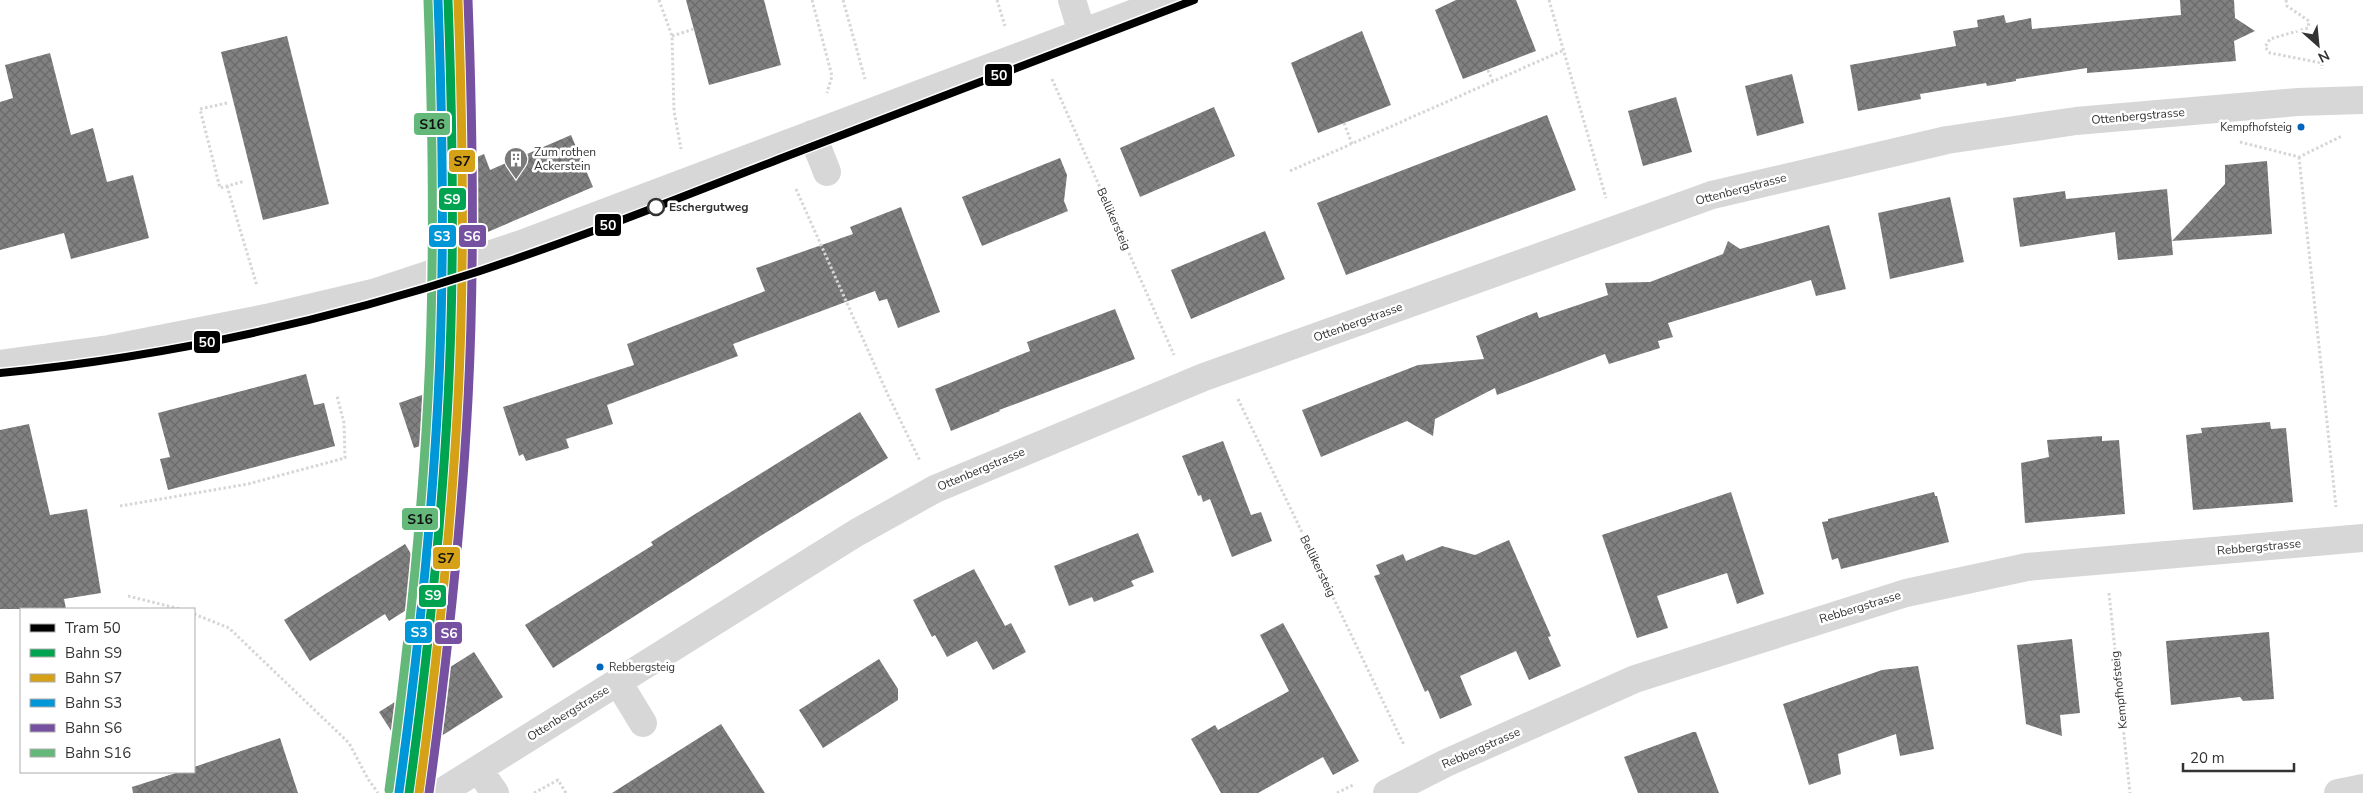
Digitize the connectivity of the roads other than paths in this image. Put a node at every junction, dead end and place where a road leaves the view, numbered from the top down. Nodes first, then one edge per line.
1 (1072, 0) edge
2 (1169, 0) edge
3 (1082, 33) junction
4 (2363, 100) edge
5 (812, 134) junction
6 (827, 172) dead end
7 (0, 364) edge
8 (2363, 538) edge
9 (618, 682) junction
10 (643, 723) dead end
11 (480, 770) junction
12 (2363, 788) edge
13 (440, 793) edge
14 (495, 793) edge
15 (1387, 793) edge
16 (2338, 793) edge

1 - 3 street
2 - 3 street
3 - 5 street
4 - 9 street, Ottenbergstrasse
5 - 6 street
5 - 7 street
8 - 15 street, Rebbergstrasse
9 - 10 street
9 - 11 street, Ottenbergstrasse
11 - 13 street, Ottenbergstrasse
11 - 14 street
12 - 16 street

